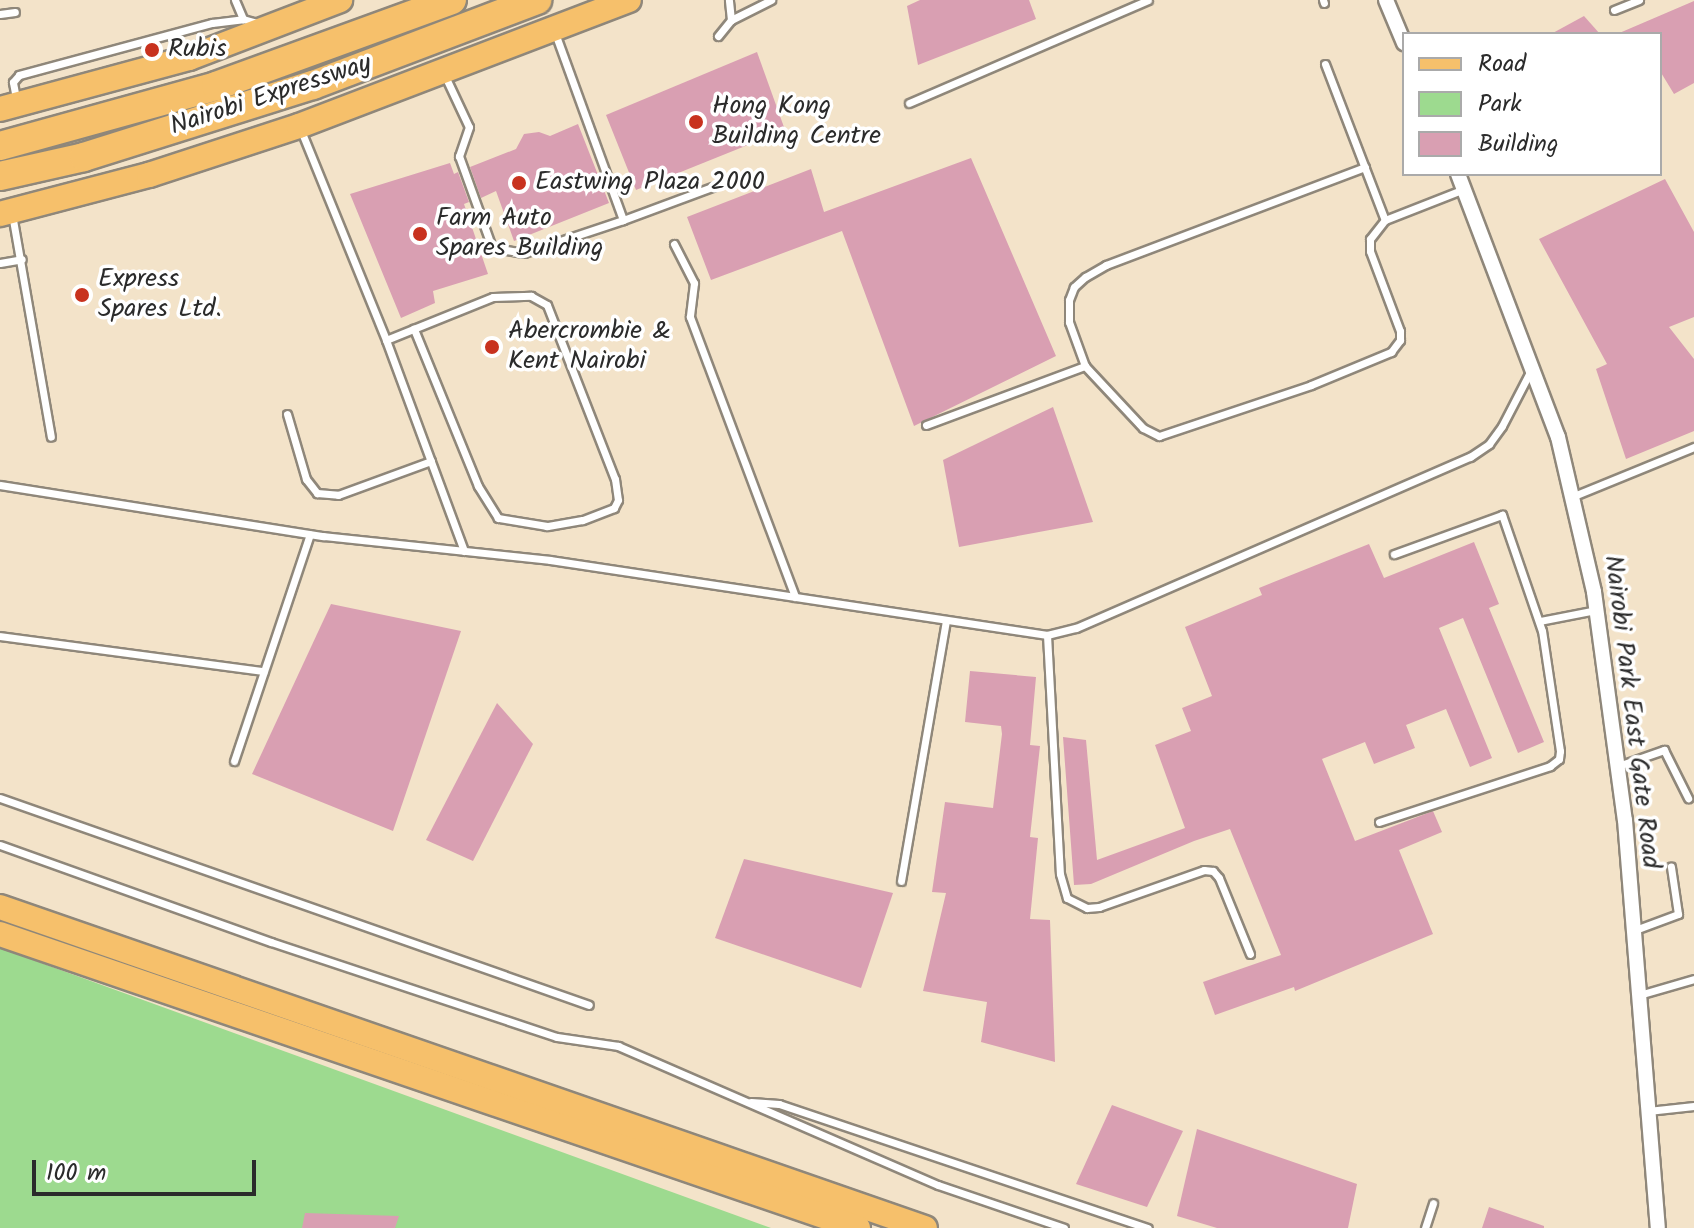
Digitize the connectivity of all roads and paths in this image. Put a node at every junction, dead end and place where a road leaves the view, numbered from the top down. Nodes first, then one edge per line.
1 (235, 0) edge
2 (340, 0) edge
3 (452, 0) edge
4 (537, 0) edge
5 (629, 0) edge
6 (729, 0) edge
7 (771, 0) edge
8 (1148, 0) edge
9 (1386, 0) edge
10 (1639, 0) edge
11 (1614, 10) dead end
12 (15, 12) dead end
13 (0, 14) edge
14 (243, 19) junction
15 (731, 20) junction
16 (274, 27) junction
17 (554, 31) junction
18 (718, 36) dead end
19 (1402, 38) edge
20 (1325, 64) dead end
21 (444, 74) junction
22 (909, 103) dead end
23 (8, 107) edge
24 (299, 126) junction
25 (0, 146) edge
26 (1365, 167) junction
27 (0, 176) edge
28 (1459, 176) edge
29 (712, 187) dead end
30 (1464, 189) junction
31 (6, 213) edge
32 (623, 220) junction
33 (1385, 220) junction
34 (674, 244) dead end
35 (22, 259) junction
36 (0, 263) edge
37 (414, 329) junction
38 (386, 340) junction
39 (1085, 366) junction
40 (1533, 367) junction
41 (287, 414) dead end
42 (926, 425) dead end
43 (51, 437) dead end
44 (1694, 447) edge
45 (431, 461) junction
46 (0, 485) edge
47 (1574, 496) junction
48 (310, 534) junction
49 (464, 551) junction
50 (1394, 554) dead end
51 (795, 597) junction
52 (1597, 610) junction
53 (946, 621) junction
54 (1540, 621) junction
55 (1047, 635) junction
56 (0, 636) edge
57 (264, 671) junction
58 (234, 761) dead end
59 (1618, 766) junction
60 (0, 798) edge
61 (1688, 798) dead end
62 (1379, 822) dead end
63 (0, 845) edge
64 (1671, 867) dead end
65 (901, 881) dead end
66 (0, 907) edge
67 (1633, 931) junction
68 (0, 934) edge
69 (1250, 954) dead end
70 (1694, 979) edge
71 (1637, 996) junction
72 (589, 1005) dead end
73 (748, 1102) junction
74 (1694, 1106) edge
75 (1648, 1111) junction
76 (1433, 1203) dead end
77 (858, 1228) edge
78 (925, 1228) edge
79 (1064, 1228) edge
80 (1148, 1228) edge
81 (1425, 1228) edge
82 (1658, 1228) edge

1 - 14 lane
2 - 16 main road
3 - 25 highway, Nairobi Expressway
4 - 27 highway, Nairobi Expressway
5 - 17 main road
6 - 15 lane
7 - 15 lane
8 - 22 lane
9 - 19 street
10 - 11 lane
12 - 13 lane
14 - 16 lane
14 - 23 lane
15 - 18 lane
16 - 23 main road
17 - 21 main road
17 - 32 lane
20 - 26 lane
21 - 24 main road
21 - 32 lane
24 - 31 main road
24 - 38 lane
26 - 33 lane
26 - 39 lane
28 - 30 street, Nairobi Park East Gate Road
29 - 32 lane
30 - 33 lane
30 - 40 street, Nairobi Park East Gate Road
31 - 35 lane
33 - 39 lane
34 - 51 lane
35 - 36 lane
35 - 43 lane
37 - 37 lane
37 - 38 lane
38 - 45 lane
39 - 42 lane
40 - 47 street, Nairobi Park East Gate Road
40 - 55 lane
41 - 45 lane
44 - 47 lane
45 - 49 lane
46 - 48 lane
47 - 52 street, Nairobi Park East Gate Road
48 - 49 lane
48 - 57 lane
49 - 51 lane
50 - 54 lane
51 - 53 lane
52 - 54 lane
52 - 59 street, Nairobi Park East Gate Road
53 - 55 lane
53 - 65 lane
54 - 62 lane
55 - 69 lane
56 - 57 lane
57 - 58 lane
59 - 61 lane
59 - 67 street, Nairobi Park East Gate Road
60 - 72 lane
63 - 73 lane
64 - 67 lane
66 - 78 main road
67 - 71 street, Nairobi Park East Gate Road
68 - 77 main road
70 - 71 lane
71 - 75 street, Nairobi Park East Gate Road
73 - 79 lane
73 - 80 lane
74 - 75 lane
75 - 82 street, Nairobi Park East Gate Road
76 - 81 lane

